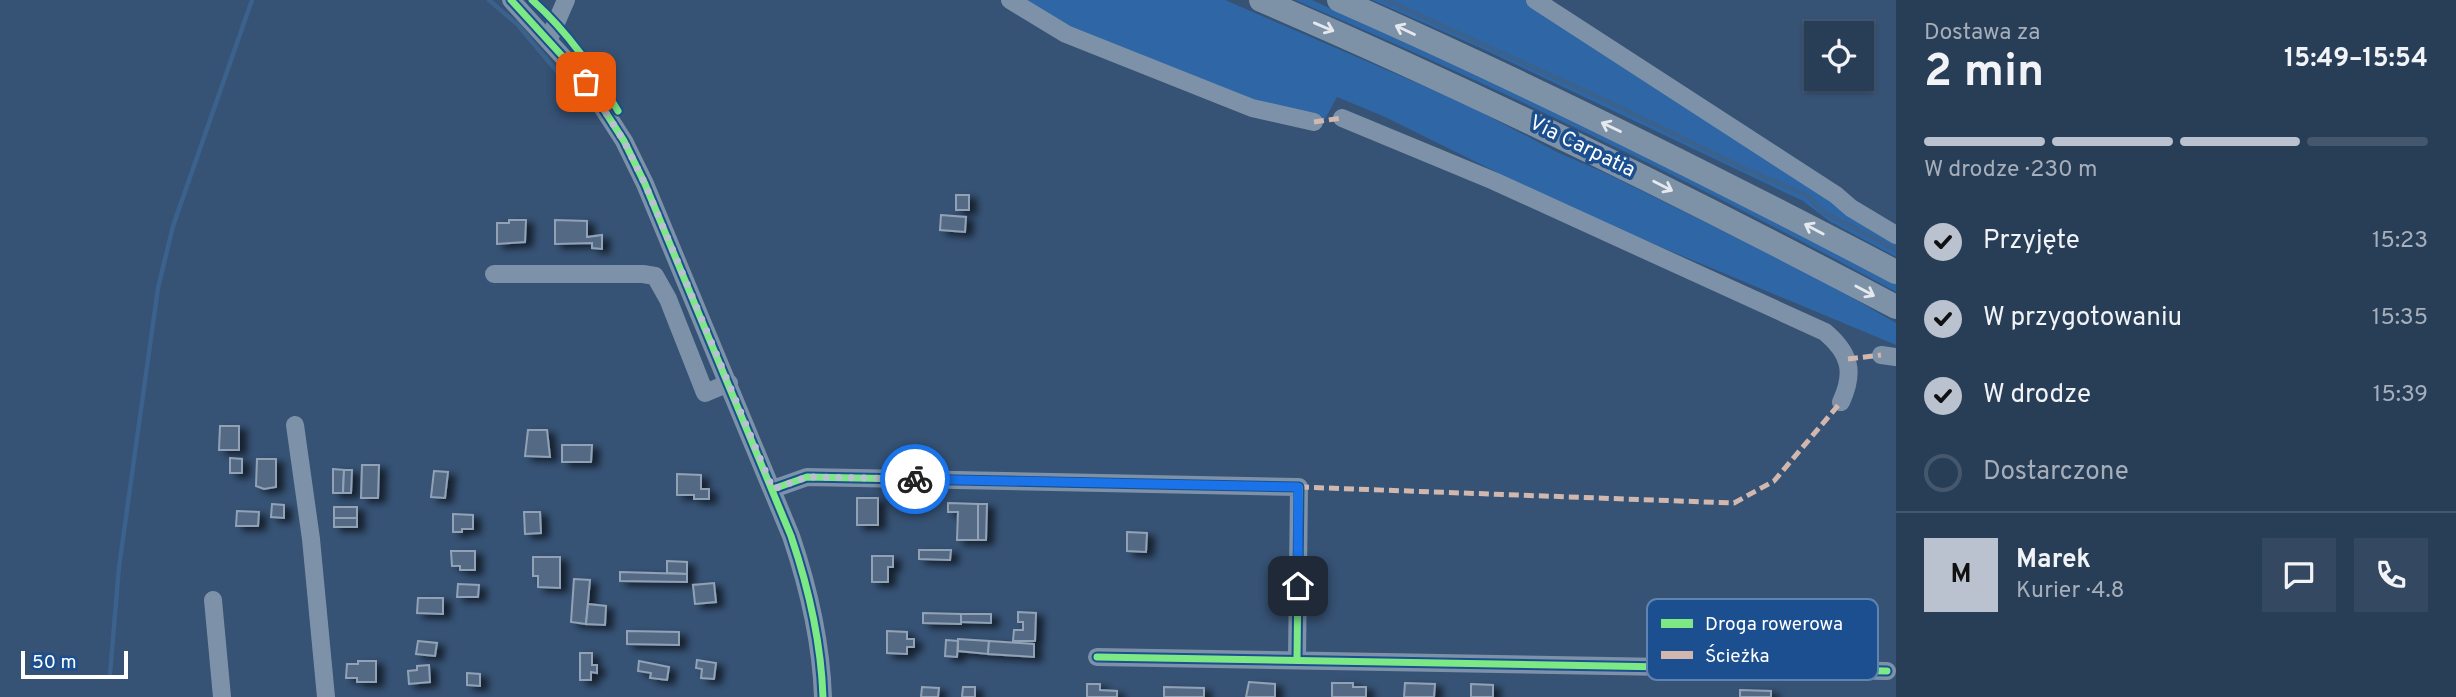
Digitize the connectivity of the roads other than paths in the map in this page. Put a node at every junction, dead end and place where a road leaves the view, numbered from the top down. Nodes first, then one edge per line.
1 (511, 0) edge
2 (566, 0) edge
3 (1010, 0) edge
4 (1261, 0) edge
5 (1339, 0) edge
6 (1535, 0) edge
7 (549, 39) junction
8 (1342, 118) dead end
9 (1314, 122) dead end
10 (1896, 235) edge
11 (1896, 272) edge
12 (494, 274) dead end
13 (1896, 307) edge
14 (729, 383) junction
15 (1841, 402) dead end
16 (295, 425) dead end
17 (773, 489) junction
18 (213, 600) dead end
19 (1097, 657) dead end
20 (1297, 660) junction
21 (1647, 667) edge
22 (1878, 671) edge
23 (1887, 671) dead end
24 (222, 697) edge
25 (326, 697) edge
26 (823, 697) edge

1 - 7 street
2 - 7 street
3 - 9 street
4 -> 13 highway, Via Carpatia
11 -> 5 highway, Via Carpatia
6 - 10 street
7 - 14 street
8 - 15 street
12 - 14 street
14 - 17 street
16 - 25 street
17 - 20 street
17 - 26 street
18 - 24 street
19 - 20 street
20 - 21 street
22 - 23 street

